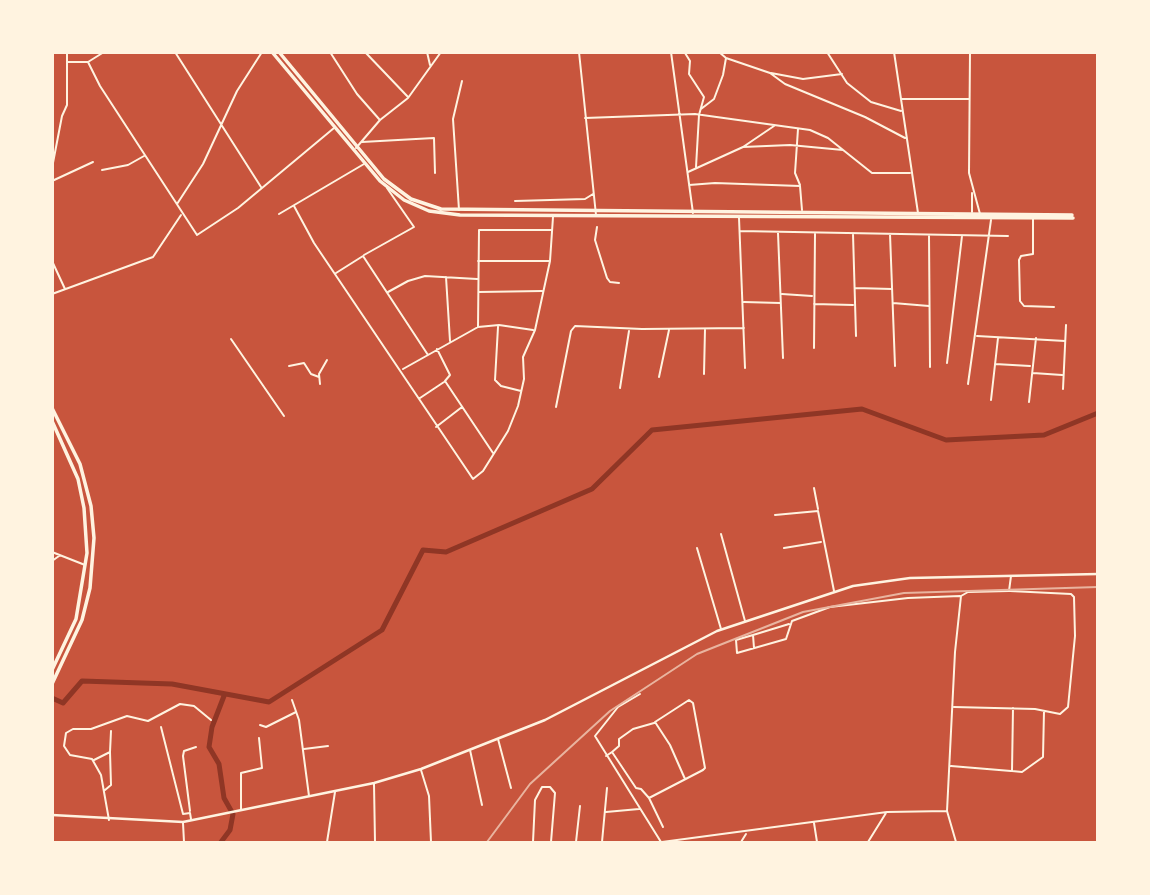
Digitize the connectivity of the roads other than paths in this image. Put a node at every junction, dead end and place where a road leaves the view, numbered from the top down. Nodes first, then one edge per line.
1 (67, 52) edge
2 (104, 52) edge
3 (175, 52) edge
4 (262, 52) edge
5 (272, 52) edge
6 (279, 52) edge
7 (330, 52) edge
8 (365, 52) edge
9 (427, 52) edge
10 (441, 52) edge
11 (579, 52) edge
12 (701, 52) edge
13 (719, 52) edge
14 (827, 52) edge
15 (894, 52) edge
16 (970, 52) edge
17 (671, 53) edge
18 (685, 53) edge
19 (726, 58) junction
20 (67, 62) junction
21 (88, 62) junction
22 (430, 66) junction
23 (770, 73) junction
24 (843, 74) junction
25 (462, 80) dead end
26 (408, 97) junction
27 (900, 99) junction
28 (969, 99) junction
29 (701, 110) junction
30 (902, 111) junction
31 (680, 115) junction
32 (699, 115) junction
33 (585, 118) junction
34 (380, 120) junction
35 (775, 126) junction
36 (221, 127) junction
37 (334, 128) junction
38 (798, 128) junction
39 (905, 138) junction
40 (361, 142) junction
41 (743, 147) junction
42 (799, 147) junction
43 (356, 148) junction
44 (843, 150) junction
45 (144, 156) junction
46 (93, 162) dead end
47 (365, 163) junction
48 (696, 167) junction
49 (52, 168) edge
50 (102, 170) dead end
51 (688, 172) junction
52 (435, 173) dead end
53 (910, 173) junction
54 (52, 181) edge
55 (690, 185) junction
56 (800, 186) junction
57 (386, 187) junction
58 (261, 188) junction
59 (972, 192) junction
60 (594, 193) junction
61 (515, 201) dead end
62 (177, 205) junction
63 (293, 206) junction
64 (802, 210) dead end
65 (459, 211) junction
66 (693, 213) junction
67 (182, 214) junction
68 (279, 214) dead end
69 (596, 214) junction
70 (979, 214) junction
71 (553, 216) junction
72 (918, 216) junction
73 (972, 217) junction
74 (739, 218) junction
75 (1033, 218) junction
76 (991, 219) junction
77 (597, 227) dead end
78 (552, 230) junction
79 (740, 232) junction
80 (778, 232) junction
81 (815, 232) junction
82 (853, 233) junction
83 (890, 234) junction
84 (929, 234) junction
85 (962, 235) junction
86 (990, 235) junction
87 (1008, 236) dead end
88 (363, 256) junction
89 (52, 261) edge
90 (478, 261) junction
91 (550, 261) junction
92 (336, 273) junction
93 (446, 276) junction
94 (478, 279) junction
95 (619, 283) dead end
96 (854, 288) junction
97 (892, 289) junction
98 (66, 290) junction
99 (543, 291) junction
100 (388, 292) junction
101 (479, 292) junction
102 (52, 294) edge
103 (781, 294) junction
104 (813, 296) junction
105 (743, 302) junction
106 (781, 303) junction
107 (892, 303) junction
108 (814, 304) junction
109 (855, 305) junction
110 (929, 306) junction
111 (1054, 307) dead end
112 (499, 325) junction
113 (1066, 325) dead end
114 (478, 327) junction
115 (705, 328) junction
116 (744, 328) junction
117 (630, 329) junction
118 (669, 329) junction
119 (535, 330) junction
120 (856, 336) dead end
121 (975, 336) junction
122 (998, 337) junction
123 (1035, 338) junction
124 (230, 339) dead end
125 (450, 341) junction
126 (1065, 341) junction
127 (437, 348) junction
128 (814, 348) dead end
129 (428, 355) junction
130 (783, 358) dead end
131 (327, 360) dead end
132 (947, 363) dead end
133 (995, 364) junction
134 (289, 366) dead end
135 (895, 366) dead end
136 (1031, 366) junction
137 (930, 367) dead end
138 (745, 368) dead end
139 (402, 370) junction
140 (1031, 373) junction
141 (704, 374) dead end
142 (1063, 376) junction
143 (319, 377) junction
144 (659, 377) dead end
145 (445, 381) junction
146 (320, 384) dead end
147 (968, 384) dead end
148 (620, 388) dead end
149 (1063, 389) dead end
150 (522, 391) junction
151 (419, 398) junction
152 (991, 400) dead end
153 (1029, 402) dead end
154 (463, 407) junction
155 (556, 407) dead end
156 (52, 408) edge
157 (284, 416) dead end
158 (52, 421) edge
159 (436, 427) junction
160 (54, 430) edge
161 (494, 454) junction
162 (814, 488) dead end
163 (818, 510) junction
164 (775, 515) dead end
165 (721, 534) dead end
166 (822, 542) junction
167 (697, 548) dead end
168 (785, 548) dead end
169 (52, 552) edge
170 (60, 555) junction
171 (52, 561) edge
172 (86, 565) junction
173 (1097, 574) edge
174 (1011, 575) junction
175 (1009, 591) junction
176 (834, 592) junction
177 (961, 596) junction
178 (792, 621) junction
179 (745, 622) junction
180 (721, 630) junction
181 (753, 635) junction
182 (754, 649) junction
183 (52, 670) edge
184 (52, 684) edge
185 (640, 694) dead end
186 (292, 700) dead end
187 (954, 706) junction
188 (1013, 708) junction
189 (1044, 710) junction
190 (297, 712) junction
191 (211, 720) dead end
192 (655, 722) junction
193 (260, 725) dead end
194 (160, 727) dead end
195 (111, 731) dead end
196 (259, 738) dead end
197 (498, 738) junction
198 (328, 746) dead end
199 (196, 747) dead end
200 (303, 749) junction
201 (470, 749) junction
202 (110, 752) junction
203 (612, 752) junction
204 (606, 756) junction
205 (93, 760) junction
206 (951, 766) junction
207 (421, 769) junction
208 (1012, 771) junction
209 (685, 779) junction
210 (374, 783) junction
211 (511, 788) dead end
212 (607, 788) dead end
213 (104, 790) junction
214 (335, 791) junction
215 (310, 797) junction
216 (649, 798) junction
217 (482, 805) dead end
218 (580, 806) dead end
219 (640, 808) junction
220 (947, 811) junction
221 (239, 812) junction
222 (605, 812) junction
223 (887, 812) junction
224 (190, 813) junction
225 (52, 815) edge
226 (109, 820) junction
227 (192, 821) junction
228 (183, 822) junction
229 (814, 822) junction
230 (663, 827) dead end
231 (747, 833) junction
232 (184, 842) edge
233 (327, 842) edge
234 (375, 842) edge
235 (431, 842) edge
236 (533, 842) edge
237 (551, 842) edge
238 (576, 842) edge
239 (602, 842) edge
240 (661, 842) edge
241 (741, 842) edge
242 (817, 842) edge
243 (868, 842) edge
244 (956, 842) edge

1 - 20 street
2 - 21 street
3 - 36 street
4 - 36 street
5 - 37 main road
6 - 43 main road
7 - 34 street
8 - 26 street
9 - 22 street
10 - 22 street
11 - 33 street
12 - 18 street
13 - 19 street
14 - 24 street
15 - 27 street
16 - 28 street
17 - 18 street
17 - 31 street
18 - 29 street
19 - 23 street
19 - 29 street
20 - 21 street
20 - 49 street
21 - 45 street
22 - 26 street
23 - 24 street
23 - 39 street
24 - 30 street
25 - 65 street
26 - 34 street
27 - 28 street
27 - 30 street
28 - 59 street
29 - 32 street
30 - 39 street
31 - 32 street
31 - 33 street
31 - 51 street
32 - 35 street
32 - 48 street
33 - 60 street
34 - 40 street
35 - 38 street
35 - 41 street
36 - 58 street
36 - 62 street
37 - 47 main road
37 - 58 street
38 - 42 street
38 - 44 street
39 - 53 street
40 - 43 street
40 - 52 street
41 - 42 street
41 - 48 street
42 - 44 street
42 - 56 street
43 - 65 main road
44 - 53 street
45 - 50 street
45 - 62 street
46 - 54 street
47 - 57 main road
47 - 63 street
48 - 51 street
51 - 55 street
53 - 72 street
55 - 56 street
55 - 66 street
56 - 64 street
57 - 71 main road
57 - 88 street
58 - 67 street
59 - 70 street
59 - 73 street
60 - 61 street
60 - 69 street
62 - 67 street
63 - 68 street
63 - 92 street
65 - 69 main road
66 - 69 main road
66 - 72 main road
67 - 98 street
69 - 71 main road
69 - 74 main road
70 - 73 main road
70 - 75 main road
71 - 78 street
72 - 73 main road
72 - 74 main road
73 - 76 main road
74 - 79 street
75 - 76 main road
75 - 111 street
76 - 86 street
77 - 95 street
78 - 90 street
78 - 91 street
79 - 80 street
79 - 105 street
80 - 81 street
80 - 103 street
81 - 82 street
81 - 104 street
82 - 83 street
82 - 96 street
83 - 84 street
83 - 97 street
84 - 85 street
84 - 110 street
85 - 86 street
85 - 132 street
86 - 87 street
86 - 121 street
88 - 92 street
88 - 100 street
89 - 98 street
90 - 91 street
90 - 94 street
91 - 99 street
92 - 139 street
93 - 94 street
93 - 100 street
93 - 125 street
94 - 101 street
96 - 97 street
96 - 109 street
97 - 107 street
98 - 102 street
99 - 101 street
99 - 119 street
100 - 129 street
101 - 114 street
103 - 104 street
103 - 106 street
104 - 108 street
105 - 106 street
105 - 116 street
106 - 130 street
107 - 110 street
107 - 135 street
108 - 109 street
108 - 128 street
109 - 120 street
110 - 137 street
112 - 114 street
112 - 119 street
112 - 150 street
113 - 126 street
114 - 125 street
115 - 116 street
115 - 118 street
115 - 141 street
116 - 138 street
117 - 118 street
117 - 148 street
117 - 155 street
118 - 144 street
119 - 150 street
121 - 122 street
121 - 147 street
122 - 123 street
122 - 133 street
123 - 126 street
123 - 136 street
124 - 157 street
125 - 127 street
126 - 142 street
127 - 129 street
127 - 145 street
129 - 139 street
131 - 143 street
133 - 136 street
133 - 152 street
134 - 143 street
136 - 140 street
139 - 151 street
140 - 142 street
140 - 153 street
142 - 149 street
143 - 146 street
145 - 151 street
145 - 154 street
150 - 161 street
151 - 159 street
154 - 159 street
154 - 161 street
156 - 184 main road
158 - 160 main road
159 - 161 street
160 - 172 main road
162 - 163 street
163 - 164 street
163 - 166 street
165 - 179 street
166 - 168 street
166 - 176 street
167 - 180 street
169 - 170 street
170 - 171 street
170 - 172 street
172 - 183 main road
173 - 174 street
174 - 175 street
174 - 176 street
175 - 177 street
175 - 189 street
176 - 179 street
177 - 178 street
177 - 187 street
178 - 181 street
178 - 182 street
179 - 180 street
180 - 197 street
181 - 182 street
181 - 182 street
185 - 204 street
186 - 190 street
187 - 188 street
187 - 206 street
188 - 189 street
188 - 208 street
189 - 208 street
190 - 193 street
190 - 200 street
191 - 205 street
192 - 203 street
192 - 209 street
192 - 209 street
194 - 224 street
195 - 202 street
196 - 221 street
197 - 201 street
197 - 211 street
198 - 200 street
199 - 224 street
200 - 215 street
201 - 207 street
201 - 217 street
202 - 205 street
202 - 213 street
203 - 204 street
203 - 216 street
204 - 219 street
205 - 213 street
206 - 208 street
206 - 220 street
207 - 210 street
207 - 235 street
209 - 216 street
210 - 214 street
210 - 234 street
212 - 222 street
213 - 226 street
214 - 215 street
214 - 233 street
215 - 221 street
216 - 230 street
218 - 238 street
219 - 222 street
219 - 240 street
220 - 223 street
220 - 244 street
221 - 227 street
222 - 239 street
223 - 229 street
223 - 243 street
224 - 227 street
225 - 226 street
226 - 228 street
227 - 228 street
228 - 232 street
229 - 231 street
229 - 242 street
231 - 240 street
231 - 241 street
236 - 237 street

